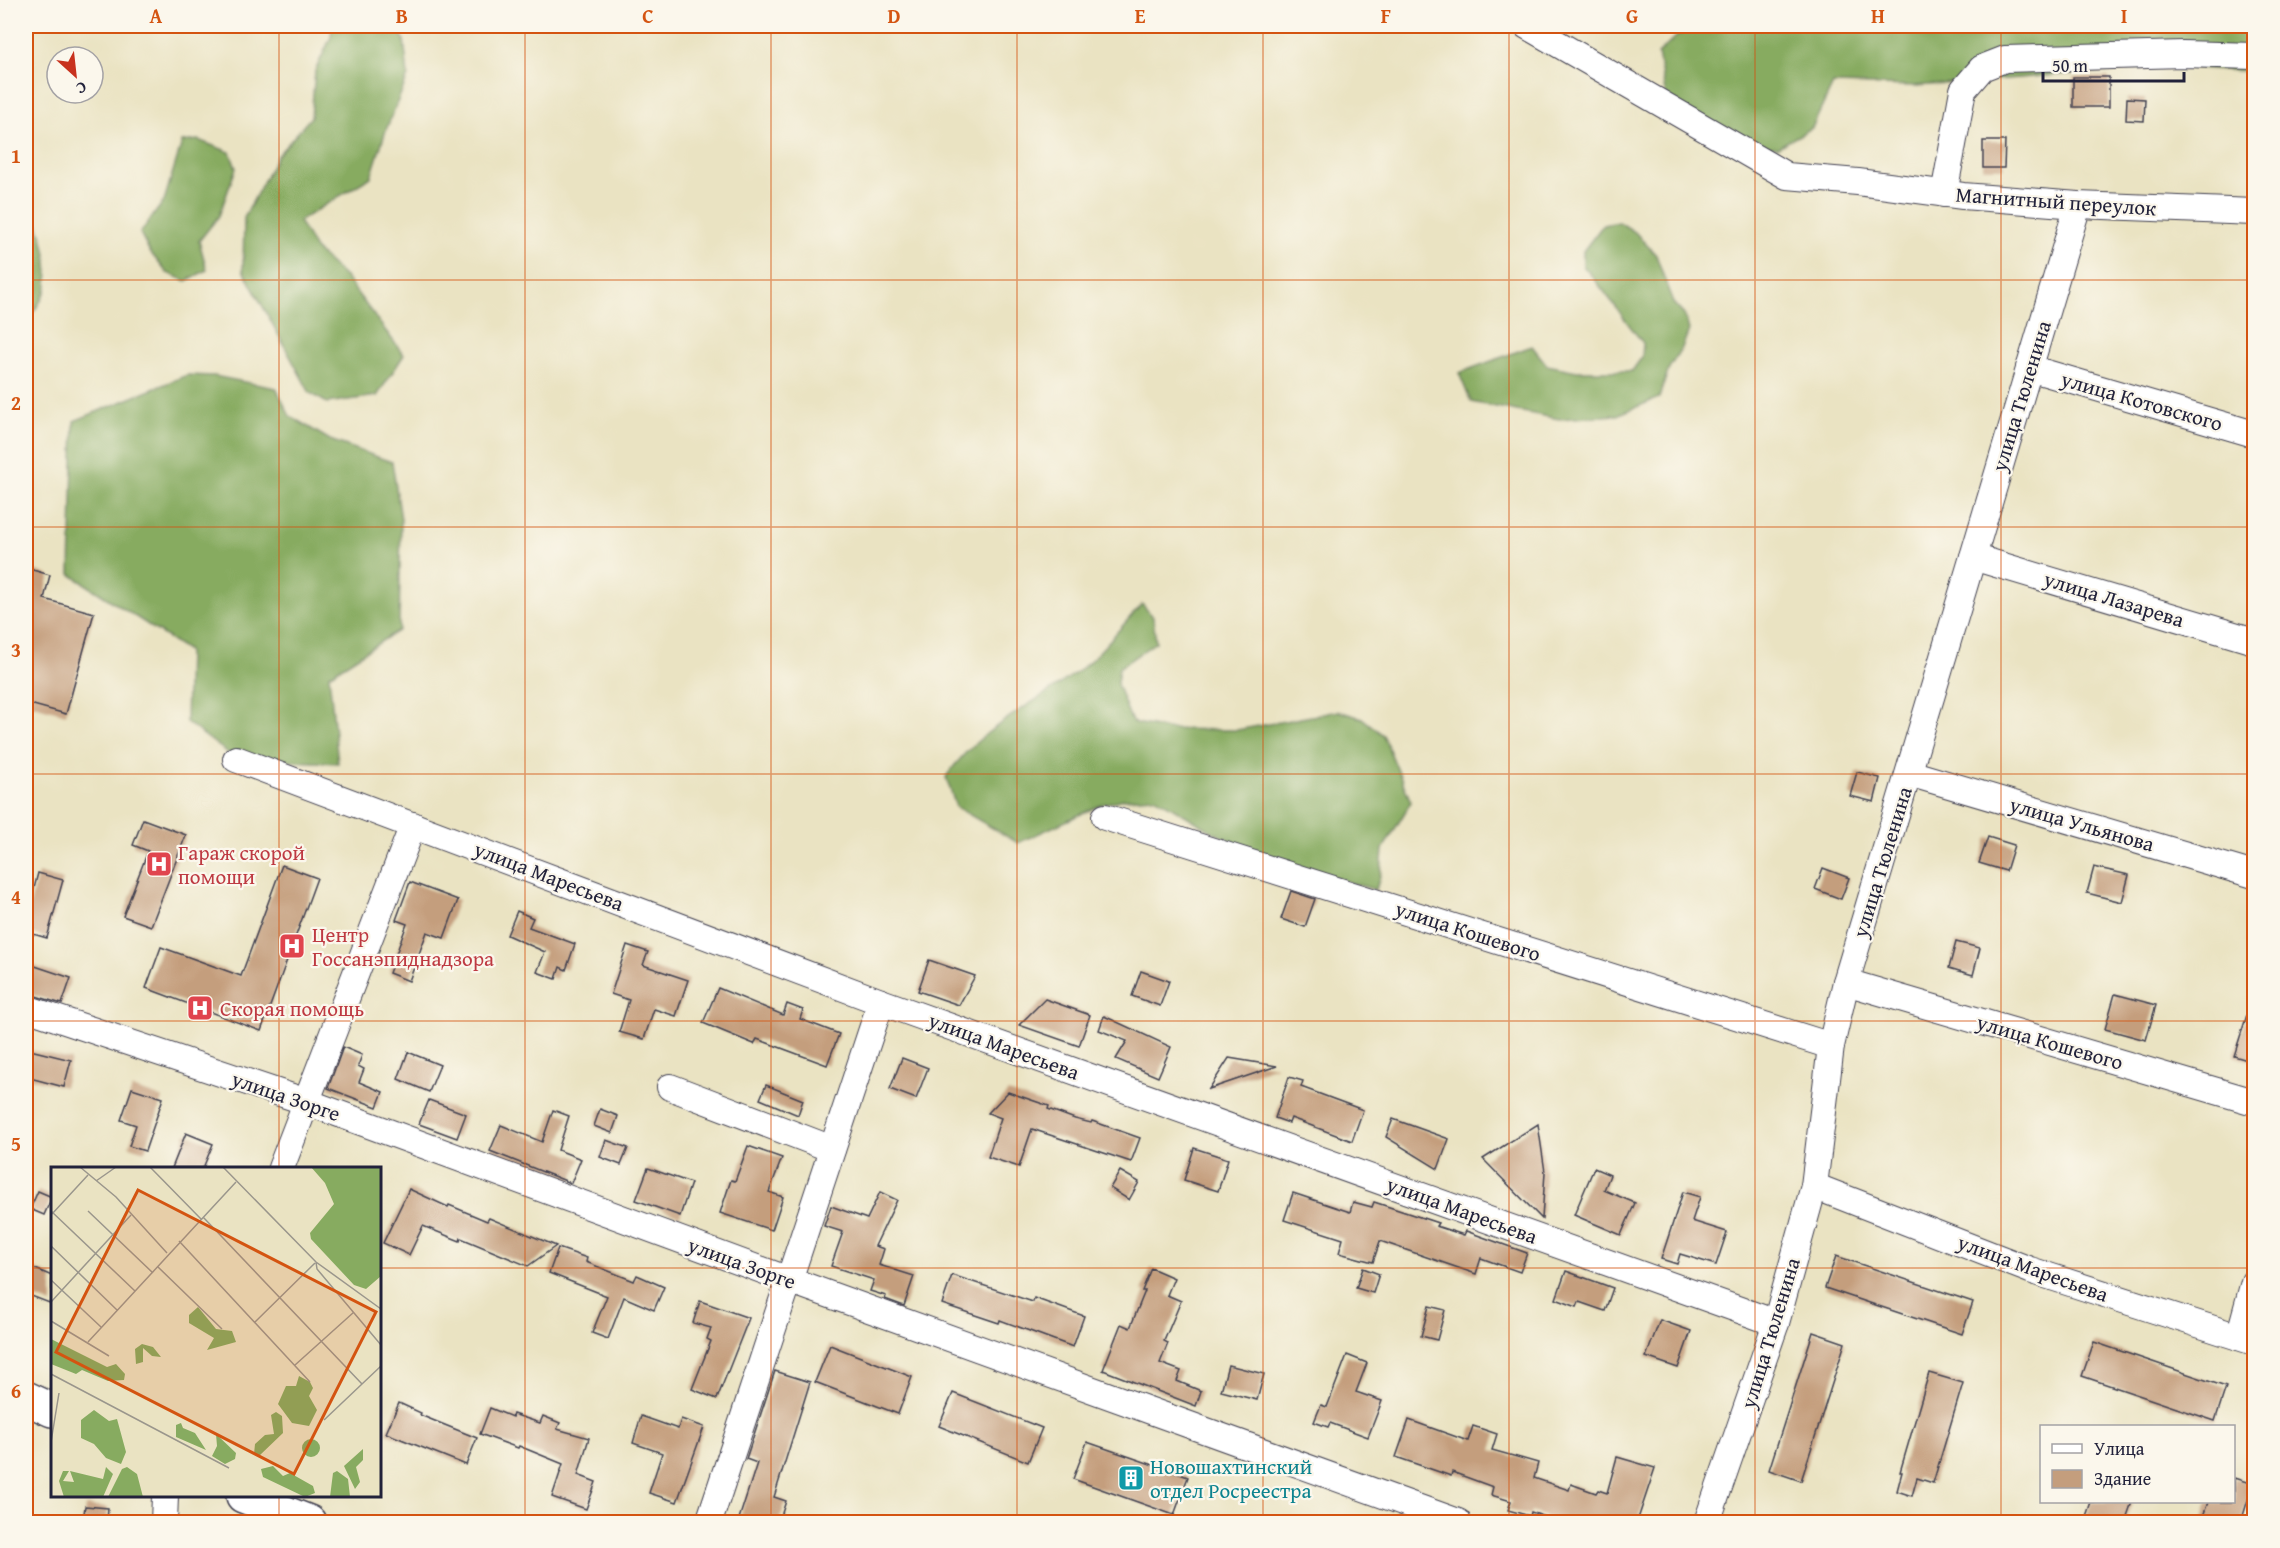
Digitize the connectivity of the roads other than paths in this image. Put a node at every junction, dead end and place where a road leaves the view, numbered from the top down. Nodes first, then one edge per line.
1 (1527, 26) edge
2 (2254, 56) edge
3 (1944, 194) junction
4 (2078, 205) junction
5 (2254, 212) edge
6 (2029, 368) junction
7 (2254, 434) edge
8 (1973, 557) junction
9 (2254, 641) edge
10 (236, 759) dead end
11 (1909, 773) junction
12 (1105, 817) dead end
13 (413, 825) junction
14 (2254, 875) edge
15 (1846, 982) junction
16 (881, 1002) junction
17 (26, 1008) edge
18 (1831, 1046) junction
19 (670, 1087) dead end
20 (307, 1102) junction
21 (2254, 1102) edge
22 (832, 1149) junction
23 (281, 1167) edge
24 (1814, 1186) junction
25 (789, 1280) junction
26 (2254, 1282) edge
27 (1776, 1323) junction
28 (2247, 1340) edge
29 (26, 1398) edge
30 (51, 1410) edge
31 (165, 1497) edge
32 (246, 1497) edge
33 (164, 1522) edge
34 (309, 1522) edge
35 (709, 1522) edge
36 (1458, 1522) edge
37 (1707, 1522) edge

1 - 3 street, Магнитный переулок
2 - 3 street
3 - 4 street, Магнитный переулок
4 - 5 street, Магнитный переулок
4 - 6 street, улица Тюленина
6 - 7 street, улица Котовского
6 - 8 street, улица Тюленина
8 - 9 street, улица Лазарева
8 - 11 street, улица Тюленина
10 - 13 street, улица Маресьева
11 - 14 street, улица Ульянова
11 - 15 street, улица Тюленина
12 - 18 street, улица Кошевого
13 - 16 street, улица Маресьева
13 - 20 street
15 - 18 street, улица Тюленина
15 - 21 street, улица Кошевого
16 - 22 street
16 - 27 street, улица Маресьева
17 - 20 street, улица Зорге
18 - 24 street, улица Тюленина
19 - 22 street
20 - 23 street
20 - 25 street, улица Зорге
22 - 25 street
24 - 27 street, улица Тюленина
24 - 28 street, улица Маресьева
25 - 35 street
25 - 36 street, улица Зорге
26 - 28 street
27 - 37 street, улица Тюленина
29 - 30 main road
31 - 33 street
32 - 34 main road

